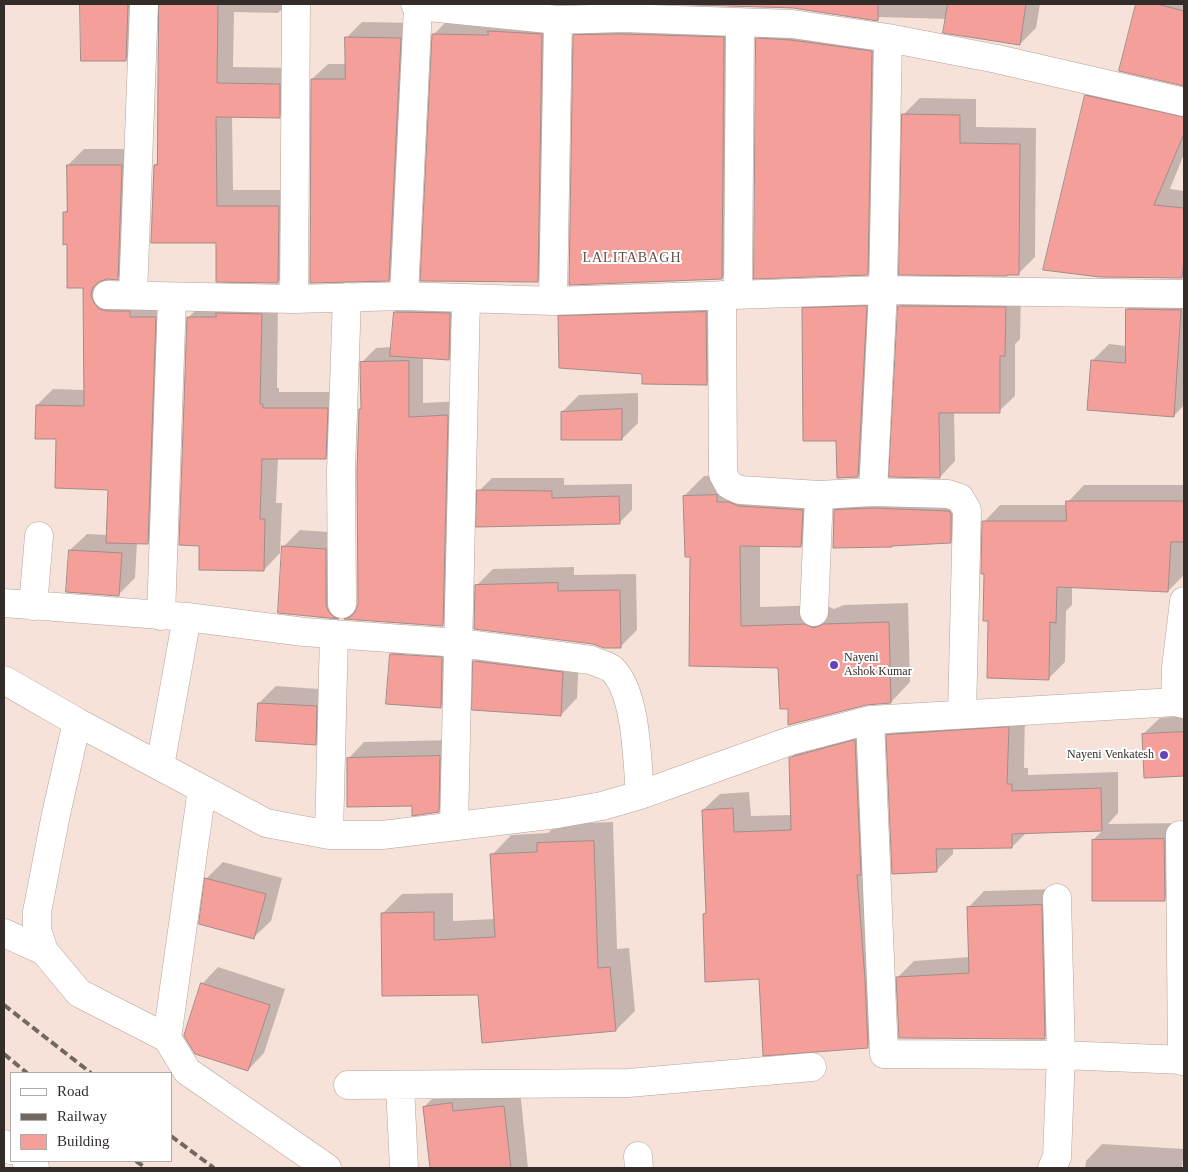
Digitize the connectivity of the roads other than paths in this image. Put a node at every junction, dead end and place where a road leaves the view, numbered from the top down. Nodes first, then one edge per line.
1 (144, 4) edge
2 (296, 4) edge
3 (416, 5) edge
4 (623, 11) edge
5 (558, 20) junction
6 (740, 23) junction
7 (888, 38) junction
8 (1184, 102) edge
9 (883, 290) junction
10 (1184, 294) edge
11 (730, 295) junction
12 (404, 296) junction
13 (347, 297) junction
14 (172, 298) junction
15 (294, 299) junction
16 (466, 300) junction
17 (553, 301) junction
18 (873, 492) junction
19 (819, 495) junction
20 (39, 536) dead end
21 (1184, 601) edge
22 (4, 603) edge
23 (342, 604) dead end
24 (32, 606) junction
25 (814, 612) dead end
26 (174, 617) junction
27 (334, 634) junction
28 (459, 643) junction
29 (4, 680) edge
30 (1179, 702) edge
31 (962, 714) junction
32 (870, 720) junction
33 (77, 722) junction
34 (160, 766) junction
35 (202, 789) junction
36 (640, 794) junction
37 (454, 826) junction
38 (329, 835) junction
39 (1180, 835) dead end
40 (1057, 898) dead end
41 (4, 933) edge
42 (44, 951) junction
43 (166, 1038) junction
44 (1061, 1055) junction
45 (1183, 1061) edge
46 (812, 1067) dead end
47 (348, 1085) dead end
48 (400, 1086) junction
49 (327, 1168) edge
50 (404, 1168) edge
51 (1052, 1168) edge

1 - 14 street
2 - 15 street
3 - 5 street
3 - 12 street
4 - 5 street
4 - 6 street
5 - 17 street
6 - 7 street
6 - 11 street
7 - 8 street
7 - 9 street
9 - 10 street
9 - 11 street
9 - 18 street
11 - 17 street
11 - 19 street
12 - 13 street
12 - 16 street
13 - 15 street
13 - 23 street
14 - 15 street
14 - 26 street
16 - 17 street
16 - 28 street
18 - 19 street
18 - 31 street
19 - 25 street
20 - 24 street
21 - 30 street
22 - 24 street
24 - 26 street
26 - 27 street
26 - 34 street
27 - 28 street
27 - 38 street
28 - 36 street
28 - 37 street
29 - 33 street
30 - 31 street
31 - 32 street
32 - 36 street
32 - 44 street
33 - 34 street
33 - 42 street
34 - 35 street
35 - 38 street
35 - 43 street
36 - 37 street
37 - 38 street
39 - 45 street
40 - 44 street
41 - 42 street
42 - 43 street
43 - 49 street
44 - 45 street
44 - 51 street
46 - 48 street
47 - 48 street
48 - 50 street

